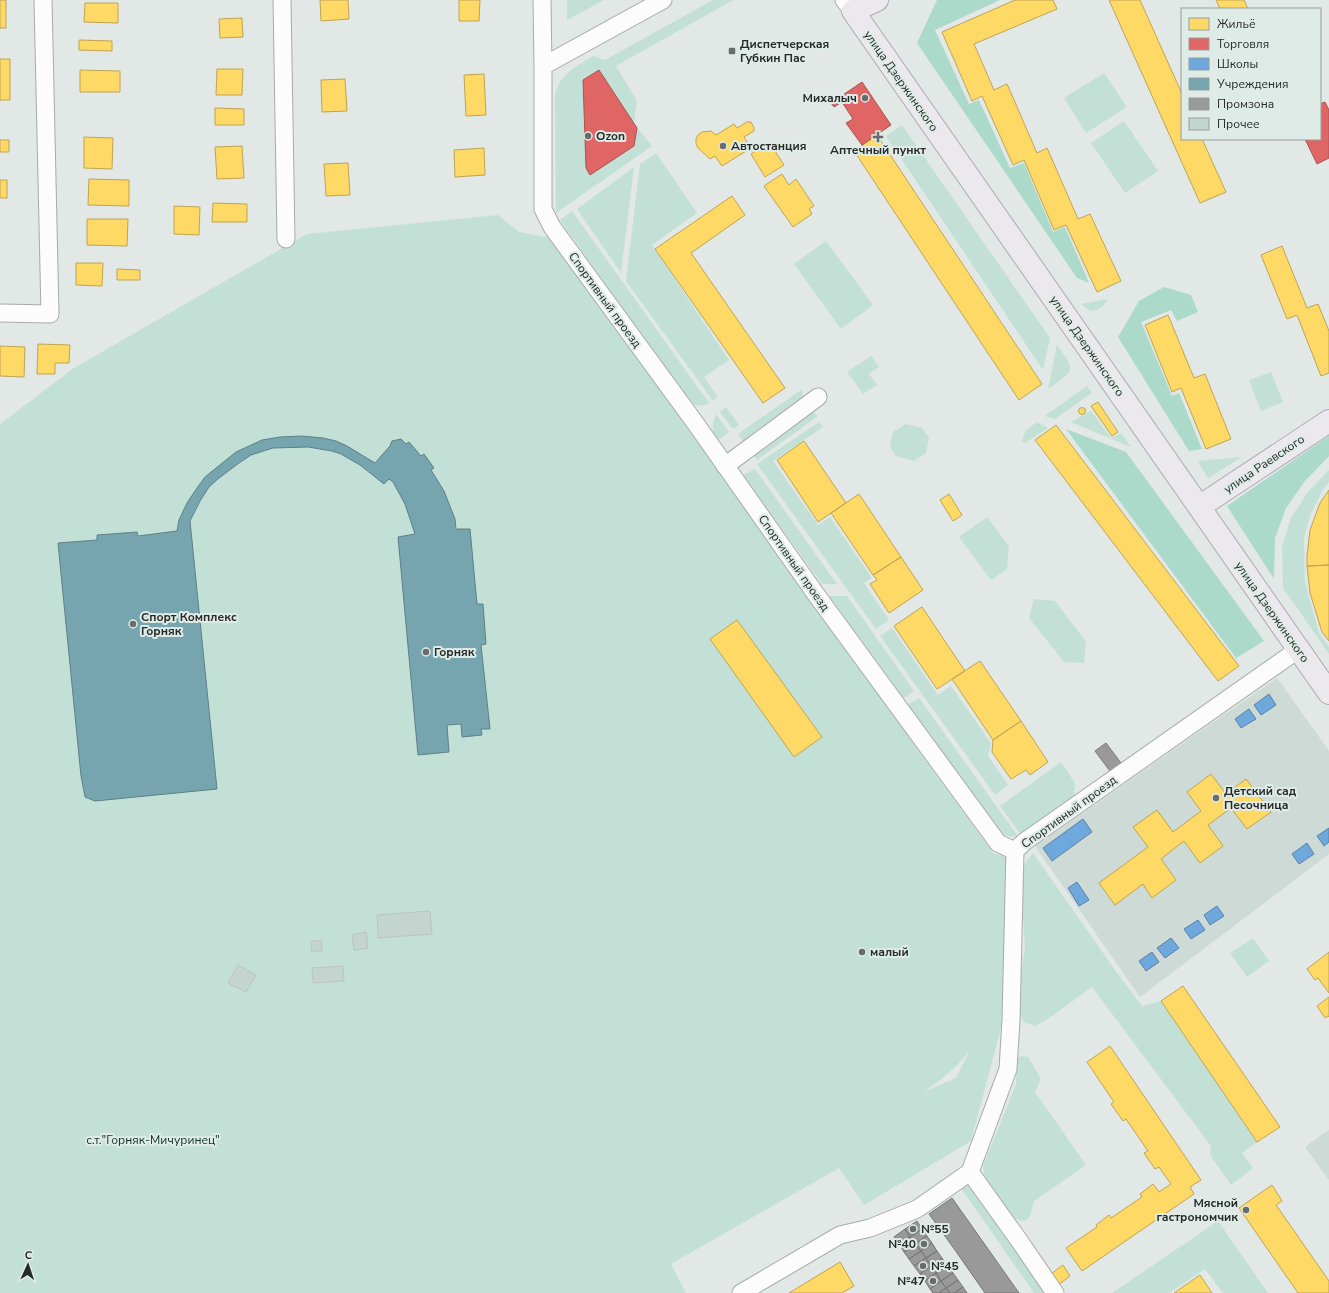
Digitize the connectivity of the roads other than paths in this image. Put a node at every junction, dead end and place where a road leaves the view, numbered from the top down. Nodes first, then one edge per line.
1 (43, 0) edge
2 (282, 0) edge
3 (542, 0) edge
4 (663, 0) edge
5 (877, 0) edge
6 (849, 6) edge
7 (544, 66) junction
8 (286, 239) dead end
9 (0, 313) edge
10 (818, 397) dead end
11 (1329, 421) edge
12 (725, 466) junction
13 (1199, 507) junction
14 (1299, 649) junction
15 (1329, 693) edge
16 (1015, 851) junction
17 (970, 1172) junction
18 (741, 1293) edge
19 (1055, 1293) edge

1 - 9 street
2 - 8 street
3 - 7 street, Спортивный проезд
4 - 7 street
5 - 6 main road
6 - 13 main road, улица Дзержинского
7 - 12 street, Спортивный проезд
10 - 12 street
11 - 13 main road, улица Раевского
12 - 16 street, Спортивный проезд
13 - 14 main road, улица Дзержинского
14 - 15 main road, улица Дзержинского
14 - 16 street, Спортивный проезд
16 - 17 street
17 - 18 street
17 - 19 street

